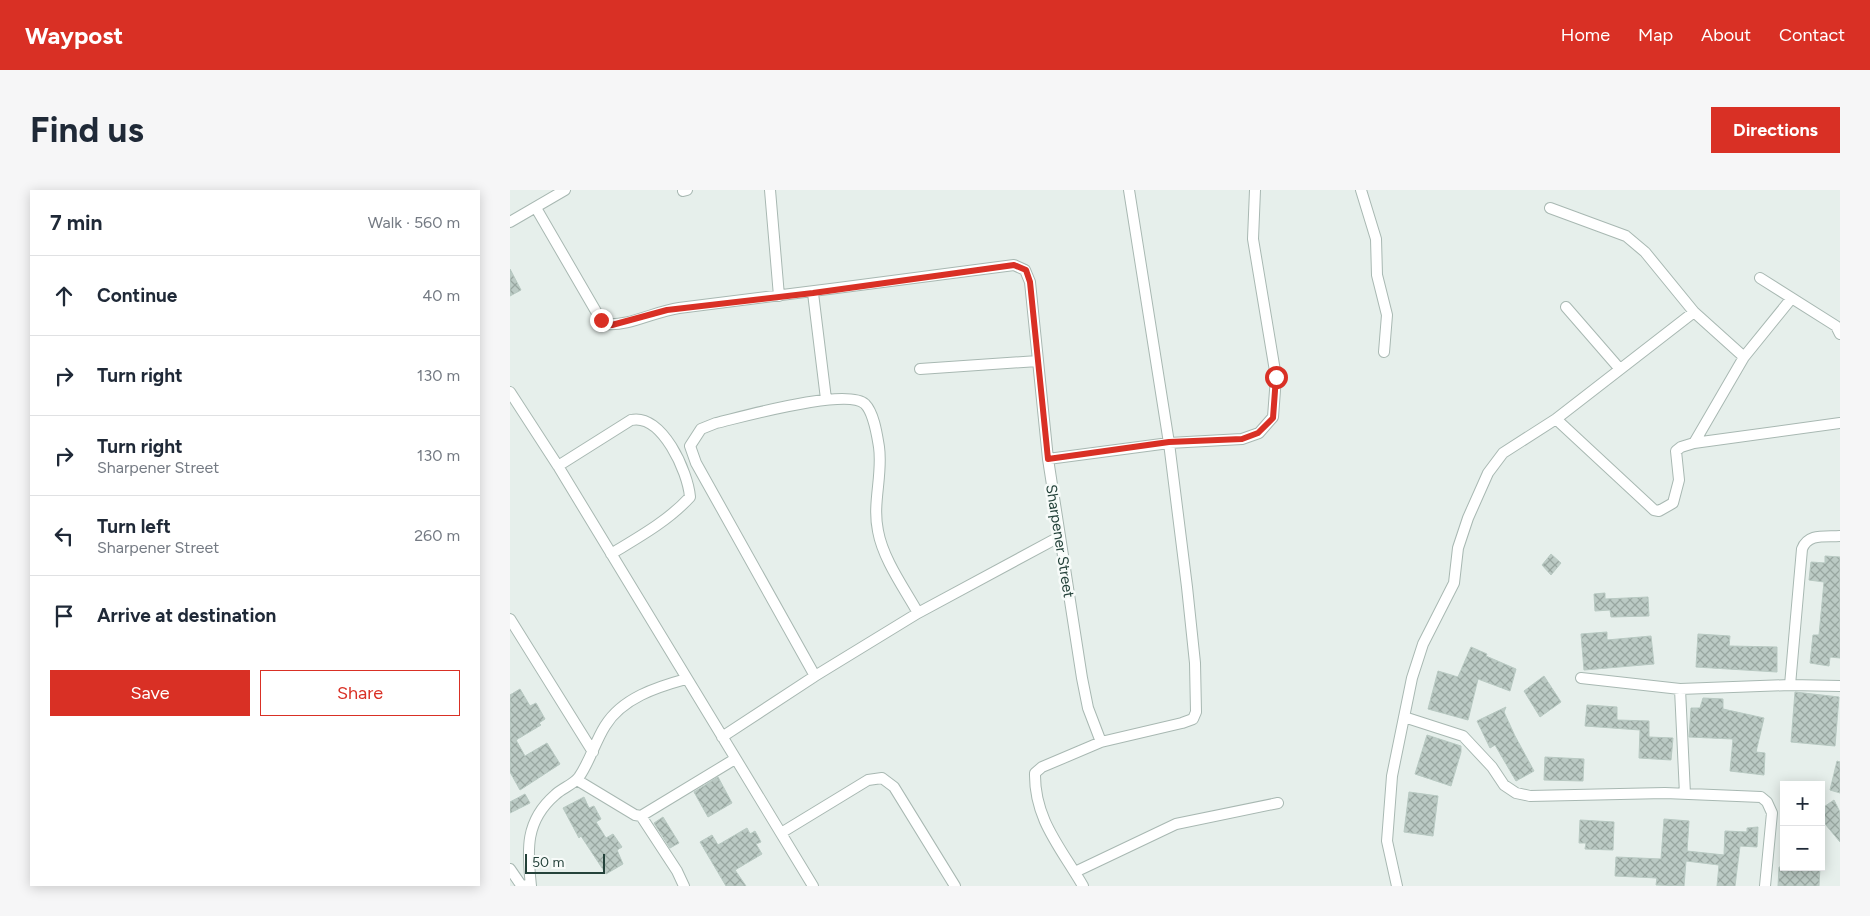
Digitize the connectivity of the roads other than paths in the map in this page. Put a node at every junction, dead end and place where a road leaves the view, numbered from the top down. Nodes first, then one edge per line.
1 (565, 190) edge
2 (687, 190) edge
3 (770, 190) edge
4 (1130, 190) edge
5 (1255, 190) edge
6 (1361, 190) edge
7 (683, 191) edge
8 (536, 208) junction
9 (1550, 208) dead end
10 (510, 222) edge
11 (1760, 278) dead end
12 (813, 293) junction
13 (779, 296) junction
14 (1791, 299) junction
15 (1566, 307) dead end
16 (1694, 312) junction
17 (1839, 329) edge
18 (1384, 352) dead end
19 (1744, 357) junction
20 (1038, 361) junction
21 (1619, 368) junction
22 (920, 369) dead end
23 (510, 392) edge
24 (826, 398) junction
25 (1556, 419) junction
26 (1840, 423) edge
27 (1169, 442) junction
28 (1694, 443) junction
29 (1048, 459) junction
30 (558, 466) junction
31 (1840, 536) edge
32 (1059, 537) junction
33 (611, 554) junction
34 (918, 613) junction
35 (510, 619) edge
36 (815, 676) junction
37 (1581, 678) dead end
38 (686, 679) junction
39 (1790, 685) junction
40 (1840, 686) edge
41 (1680, 689) junction
42 (1404, 717) junction
43 (722, 737) junction
44 (1101, 742) junction
45 (593, 752) junction
46 (735, 759) junction
47 (577, 780) junction
48 (1685, 794) junction
49 (1278, 803) dead end
50 (641, 816) junction
51 (781, 833) junction
52 (510, 869) edge
53 (1075, 872) junction
54 (522, 885) edge
55 (684, 886) edge
56 (813, 886) edge
57 (955, 886) edge
58 (1083, 886) edge
59 (1397, 886) edge
60 (1765, 886) edge

1 - 8 street
2 - 7 street
3 - 13 street
4 - 27 street
5 - 27 street
6 - 18 street
8 - 10 street
8 - 13 street, Sharpener Street
9 - 16 street
11 - 14 street
12 - 13 street, Sharpener Street
12 - 20 street, Sharpener Street
12 - 24 street
14 - 17 street
14 - 19 street
15 - 21 street
16 - 19 street
16 - 21 street
19 - 28 street
20 - 22 street
20 - 29 street, Sharpener Street
21 - 25 street
23 - 30 street
24 - 34 street
24 - 36 street
25 - 28 street
25 - 42 street
26 - 28 street
27 - 29 street
27 - 44 street
29 - 32 street, Sharpener Street
30 - 33 street
30 - 33 street
31 - 39 street
32 - 34 street
32 - 44 street, Sharpener Street
33 - 38 street
34 - 36 street
35 - 45 street
36 - 43 street
37 - 41 street
38 - 43 street
38 - 45 street
39 - 40 street
39 - 41 street
41 - 48 street
42 - 48 street
42 - 59 street
43 - 46 street
44 - 53 street
45 - 47 street
46 - 50 street
46 - 51 street
47 - 50 street
47 - 54 street
48 - 60 street
49 - 53 street
50 - 55 street
51 - 56 street
51 - 57 street
52 - 54 street
53 - 58 street

